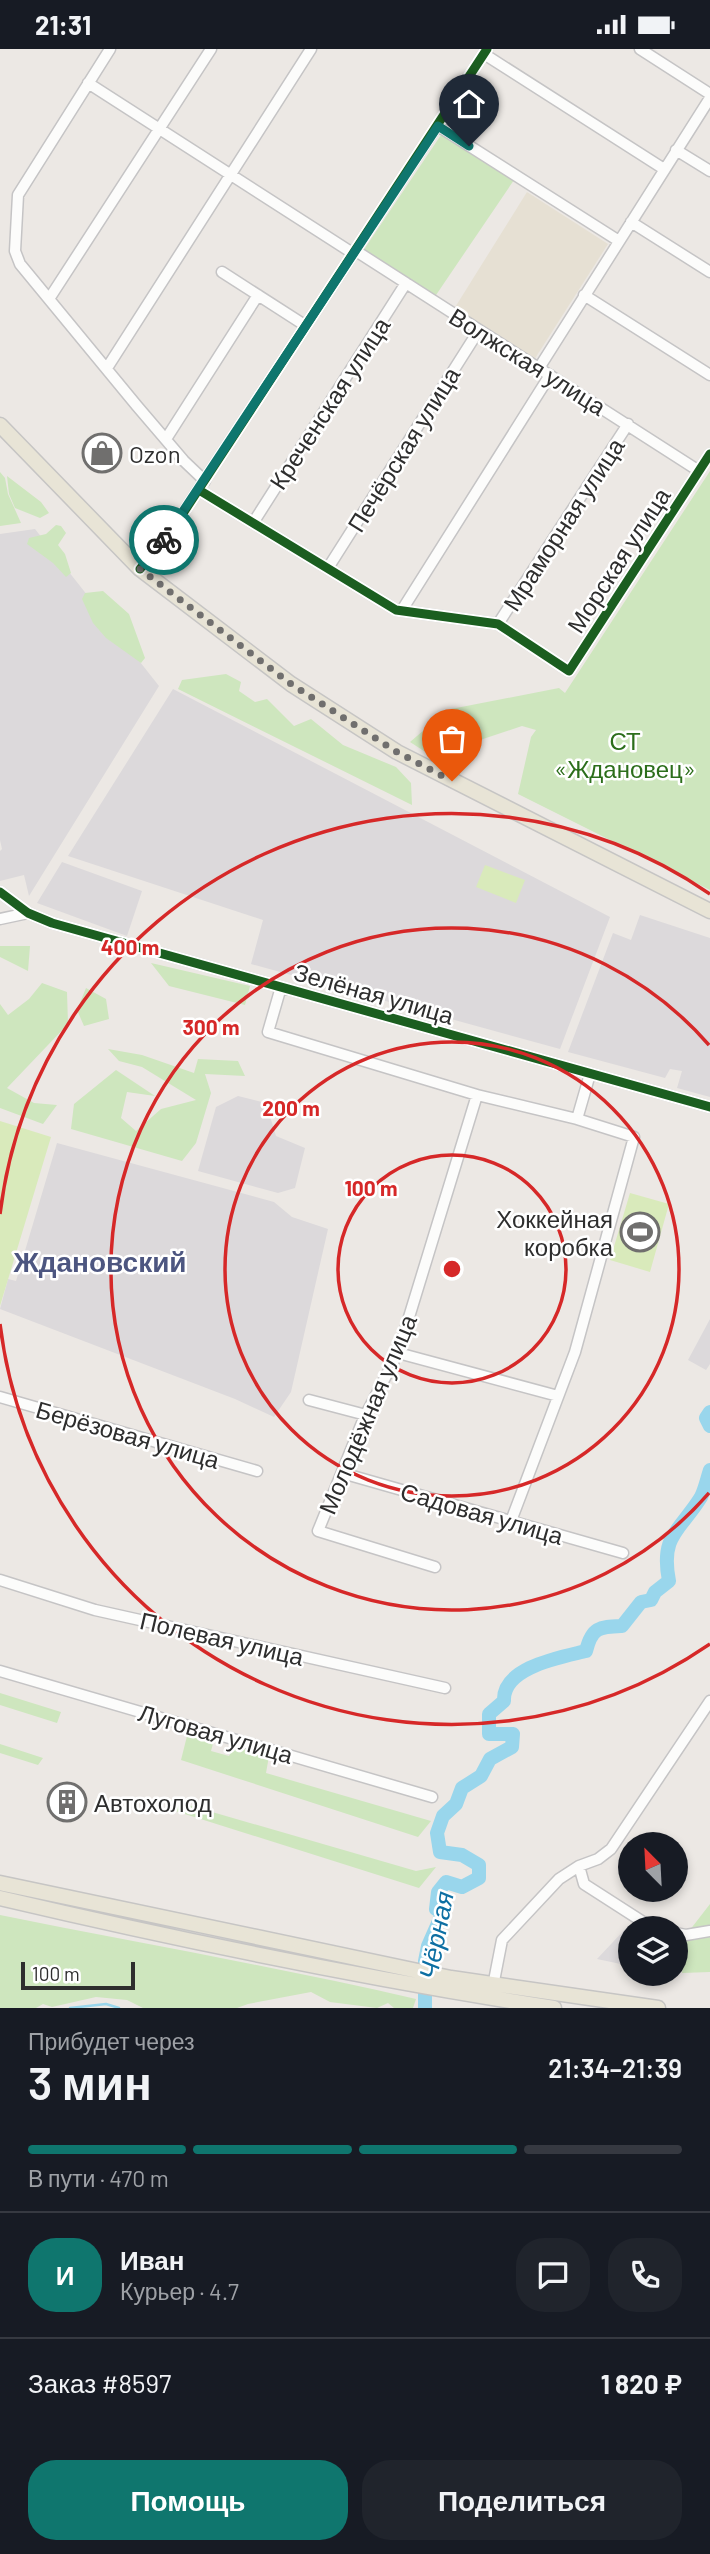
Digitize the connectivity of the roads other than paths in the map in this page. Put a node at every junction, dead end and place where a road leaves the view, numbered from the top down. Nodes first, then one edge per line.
1 (110, 49) edge
2 (211, 49) edge
3 (312, 49) edge
4 (640, 49) edge
5 (485, 51) edge
6 (88, 83) junction
7 (710, 96) edge
8 (438, 126) junction
9 (159, 129) junction
10 (676, 150) junction
11 (664, 169) junction
12 (710, 171) edge
13 (232, 175) junction
14 (631, 222) junction
15 (619, 241) junction
16 (355, 252) junction
17 (222, 272) dead end
18 (710, 272) edge
19 (406, 283) junction
20 (258, 295) junction
21 (584, 295) junction
22 (49, 299) junction
23 (306, 327) junction
24 (479, 330) junction
25 (107, 368) junction
26 (539, 368) junction
27 (550, 375) junction
28 (710, 375) edge
29 (628, 424) junction
30 (0, 425) edge
31 (166, 439) junction
32 (710, 454) edge
33 (699, 471) junction
34 (202, 485) junction
35 (253, 523) junction
36 (328, 568) junction
37 (140, 569) junction
38 (402, 610) junction
39 (498, 624) junction
40 (0, 892) edge
41 (710, 911) edge
42 (28, 913) junction
43 (0, 919) edge
44 (281, 987) junction
45 (590, 1075) junction
46 (477, 1095) junction
47 (710, 1107) edge
48 (577, 1119) junction
49 (398, 1353) junction
50 (558, 1396) junction
51 (0, 1397) edge
52 (309, 1400) dead end
53 (366, 1415) junction
54 (257, 1471) dead end
55 (342, 1473) junction
56 (512, 1521) junction
57 (623, 1553) dead end
58 (435, 1567) dead end
59 (0, 1580) edge
60 (0, 1671) edge
61 (445, 1688) dead end
62 (710, 1701) edge
63 (432, 1797) dead end
64 (579, 1866) junction
65 (0, 1883) edge
66 (2, 1899) edge
67 (634, 1916) edge
68 (710, 1931) edge
69 (688, 1935) edge
70 (405, 1976) junction
71 (449, 1985) junction
72 (493, 1986) junction
73 (554, 2008) edge
74 (658, 2008) edge

1 - 6 street
2 - 9 street
3 - 13 street
4 - 7 street
5 - 8 street
5 - 11 street
6 - 9 street, Волжская улица
6 - 22 street
7 - 10 street
8 - 15 street
8 - 16 street
9 - 13 street, Волжская улица
9 - 22 street
10 - 11 street
10 - 12 street
11 - 14 street
13 - 16 street, Волжская улица
13 - 25 street
14 - 15 street
14 - 18 street
15 - 21 street
16 - 19 street, Волжская улица
16 - 23 street
17 - 20 street
19 - 24 street, Волжская улица
19 - 35 street, Креченская улица
20 - 23 street
20 - 31 street
21 - 26 street
21 - 28 street
22 - 25 street
23 - 34 street
24 - 26 street, Волжская улица
24 - 36 street, Печёрская улица
25 - 31 street
26 - 27 street, Волжская улица
27 - 29 street, Волжская улица
27 - 38 street
29 - 33 street, Волжская улица
29 - 39 street, Мраморная улица
30 - 37 main road
31 - 34 street
32 - 33 street, Морская улица
33 - 39 street, Морская улица
34 - 35 street
34 - 37 street
35 - 36 street
36 - 38 street
37 - 41 main road
38 - 39 street
40 - 42 street, Зелёная улица
42 - 43 street
42 - 44 street, Зелёная улица
44 - 45 street, Зелёная улица
44 - 46 street
45 - 47 street, Зелёная улица
45 - 48 street
46 - 48 street
46 - 49 street, Молодёжная улица
48 - 50 street
49 - 50 street
49 - 53 street, Молодёжная улица
50 - 56 street
51 - 54 street, Берёзовая улица
52 - 53 street
53 - 55 street, Молодёжная улица
55 - 56 street, Садовая улица
55 - 58 street, Молодёжная улица
56 - 57 street, Садовая улица
59 - 61 street, Полевая улица
60 - 63 street, Луговая улица
62 - 64 street
64 - 67 street
64 - 72 street
65 - 70 main road
66 - 70 main road
68 - 69 street
70 - 71 main road
71 - 72 main road
71 - 73 main road
72 - 74 main road

